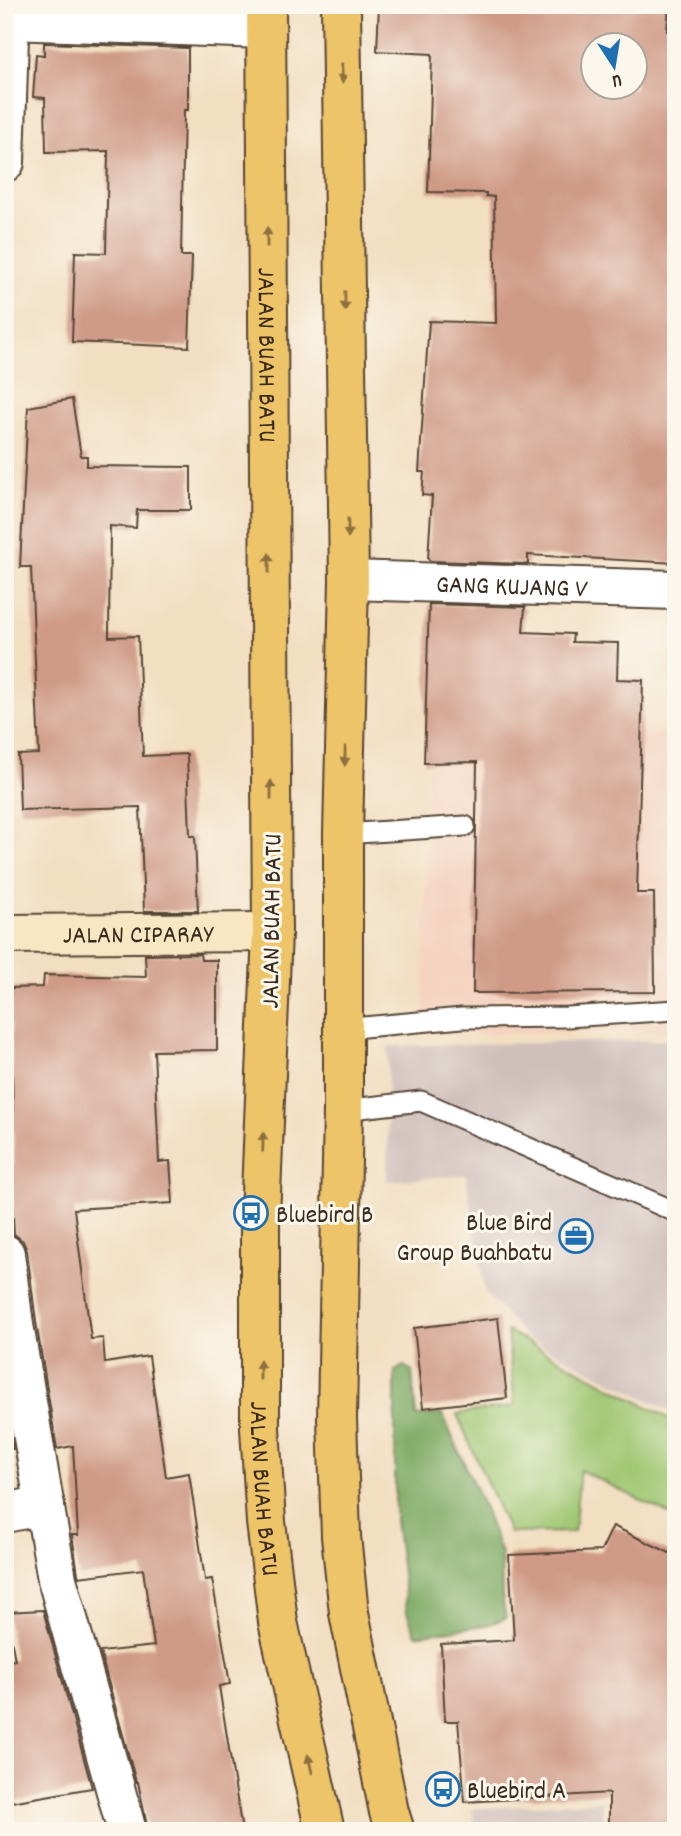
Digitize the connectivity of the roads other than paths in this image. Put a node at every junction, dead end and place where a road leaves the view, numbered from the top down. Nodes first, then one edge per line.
1 (341, 5) edge
2 (10, 13) edge
3 (265, 17) edge
4 (5, 162) edge
5 (349, 580) junction
6 (676, 590) edge
7 (465, 825) dead end
8 (343, 834) junction
9 (272, 932) junction
10 (5, 934) edge
11 (676, 1010) edge
12 (342, 1029) junction
13 (343, 1110) junction
14 (676, 1212) edge
15 (5, 1254) edge
16 (9, 1325) edge
17 (45, 1505) junction
18 (5, 1513) edge
19 (127, 1831) edge
20 (325, 1831) edge
21 (396, 1831) edge

1 -> 5 main road
2 - 3 street
2 - 4 street
9 -> 3 main road, JALAN BUAH BATU
5 - 6 street, GANG KUJANG V
5 -> 8 main road
7 - 8 lane
8 - 12 main road
9 - 10 street, JALAN CIPARAY
20 -> 9 main road, JALAN BUAH BATU
11 - 12 lane
12 - 13 main road
13 - 14 lane
13 - 21 main road
15 - 16 street
16 - 17 street
17 - 18 street
17 - 19 street

